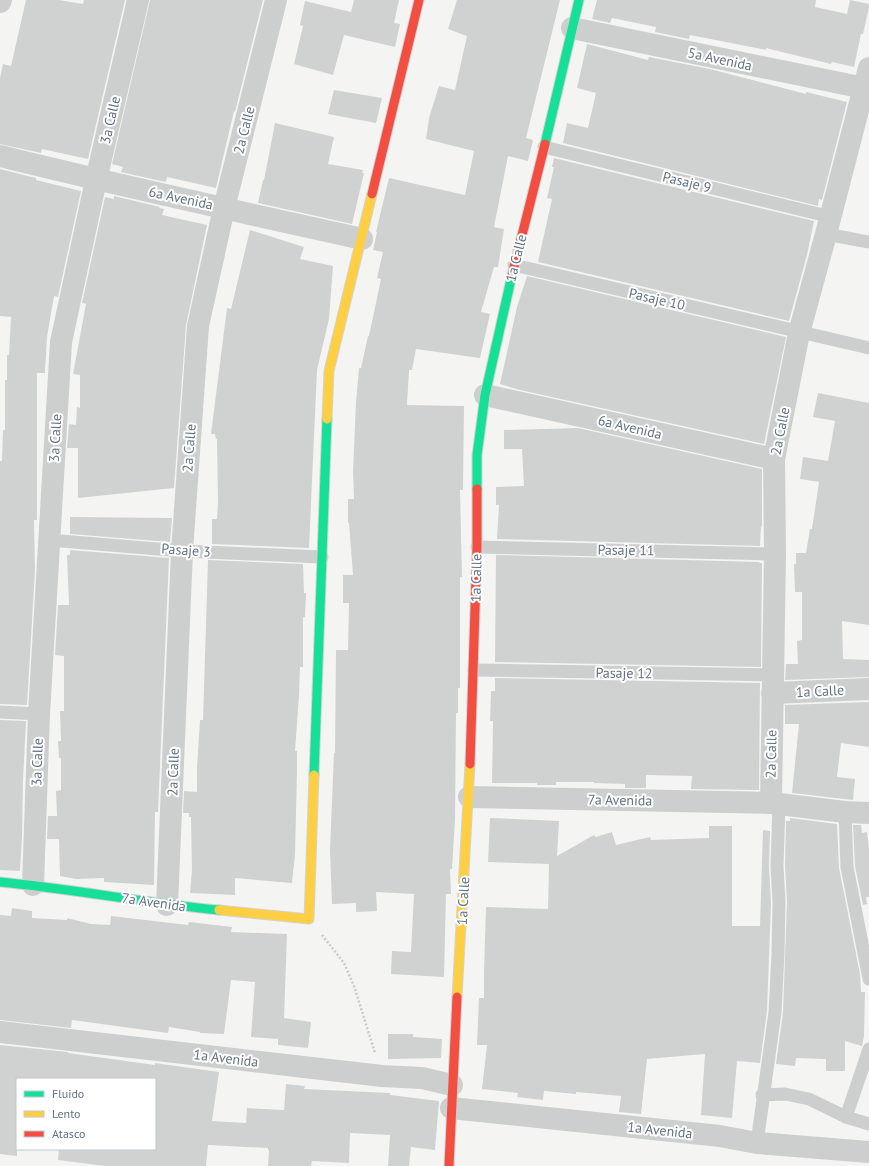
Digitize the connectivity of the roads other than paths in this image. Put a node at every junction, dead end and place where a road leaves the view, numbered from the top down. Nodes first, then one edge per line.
1 (138, 0) edge
2 (276, 0) edge
3 (419, 0) edge
4 (578, 0) edge
5 (572, 28) junction
6 (867, 82) edge
7 (862, 121) edge
8 (544, 147) junction
9 (0, 156) edge
10 (96, 180) junction
11 (224, 208) junction
12 (828, 226) junction
13 (362, 239) junction
14 (869, 242) edge
15 (514, 265) junction
16 (799, 333) junction
17 (869, 348) edge
18 (486, 395) junction
19 (774, 459) junction
20 (49, 540) junction
21 (477, 547) junction
22 (182, 551) junction
23 (775, 554) junction
24 (322, 557) junction
25 (474, 670) junction
26 (772, 684) junction
27 (869, 689) edge
28 (0, 712) edge
29 (39, 714) junction
30 (469, 797) junction
31 (775, 804) junction
32 (845, 812) junction
33 (869, 813) edge
34 (0, 882) edge
35 (33, 885) junction
36 (167, 905) junction
37 (869, 979) edge
38 (0, 1032) edge
39 (869, 1049) edge
40 (452, 1085) junction
41 (762, 1095) junction
42 (451, 1108) junction
43 (846, 1117) junction
44 (869, 1124) edge
45 (757, 1143) junction
46 (869, 1152) edge
47 (449, 1166) edge

1 - 10 street, 3a Calle
2 - 11 street, 2a Calle
3 - 13 street
4 - 5 street, 1a Calle
5 - 6 street, 5a Avenida
5 - 8 street, 1a Calle
6 - 7 street, 2a Calle
7 - 12 street, 2a Calle
8 - 12 lane, Pasaje 9
8 - 15 street, 1a Calle
9 - 10 street, 6a Avenida
10 - 11 street, 6a Avenida
10 - 20 street, 3a Calle
11 - 13 street, 6a Avenida
11 - 22 street, 2a Calle
12 - 14 lane, Pasaje 9
12 - 16 street, 2a Calle
13 - 24 street
15 - 16 lane, Pasaje 10
15 - 18 street, 1a Calle
16 - 17 lane, Pasaje 10
16 - 19 street, 2a Calle
18 - 19 street, 6a Avenida
18 - 21 street, 1a Calle
19 - 23 street, 2a Calle
20 - 22 lane, Pasaje 3
20 - 29 street, 3a Calle
21 - 23 lane, Pasaje 11
21 - 25 street, 1a Calle
22 - 24 lane, Pasaje 3
22 - 36 street, 2a Calle
23 - 26 street, 2a Calle
24 - 36 street, 7a Avenida
25 - 26 lane, Pasaje 12
25 - 30 street, 1a Calle
26 - 27 street, 1a Calle
26 - 31 street, 2a Calle
28 - 29 lane
29 - 35 street, 3a Calle
30 - 31 street, 7a Avenida
30 - 40 street, 1a Calle
31 - 32 street, 7a Avenida
31 - 41 lane
32 - 33 street, 7a Avenida
32 - 37 lane
34 - 35 street, 7a Avenida
35 - 36 street, 7a Avenida
38 - 40 street, 1a Avenida
39 - 43 lane
40 - 42 street, 1a Calle
41 - 43 lane
41 - 45 lane
42 - 45 street, 1a Avenida
42 - 47 street, 1a Calle
43 - 44 lane
45 - 46 street, 1a Avenida

